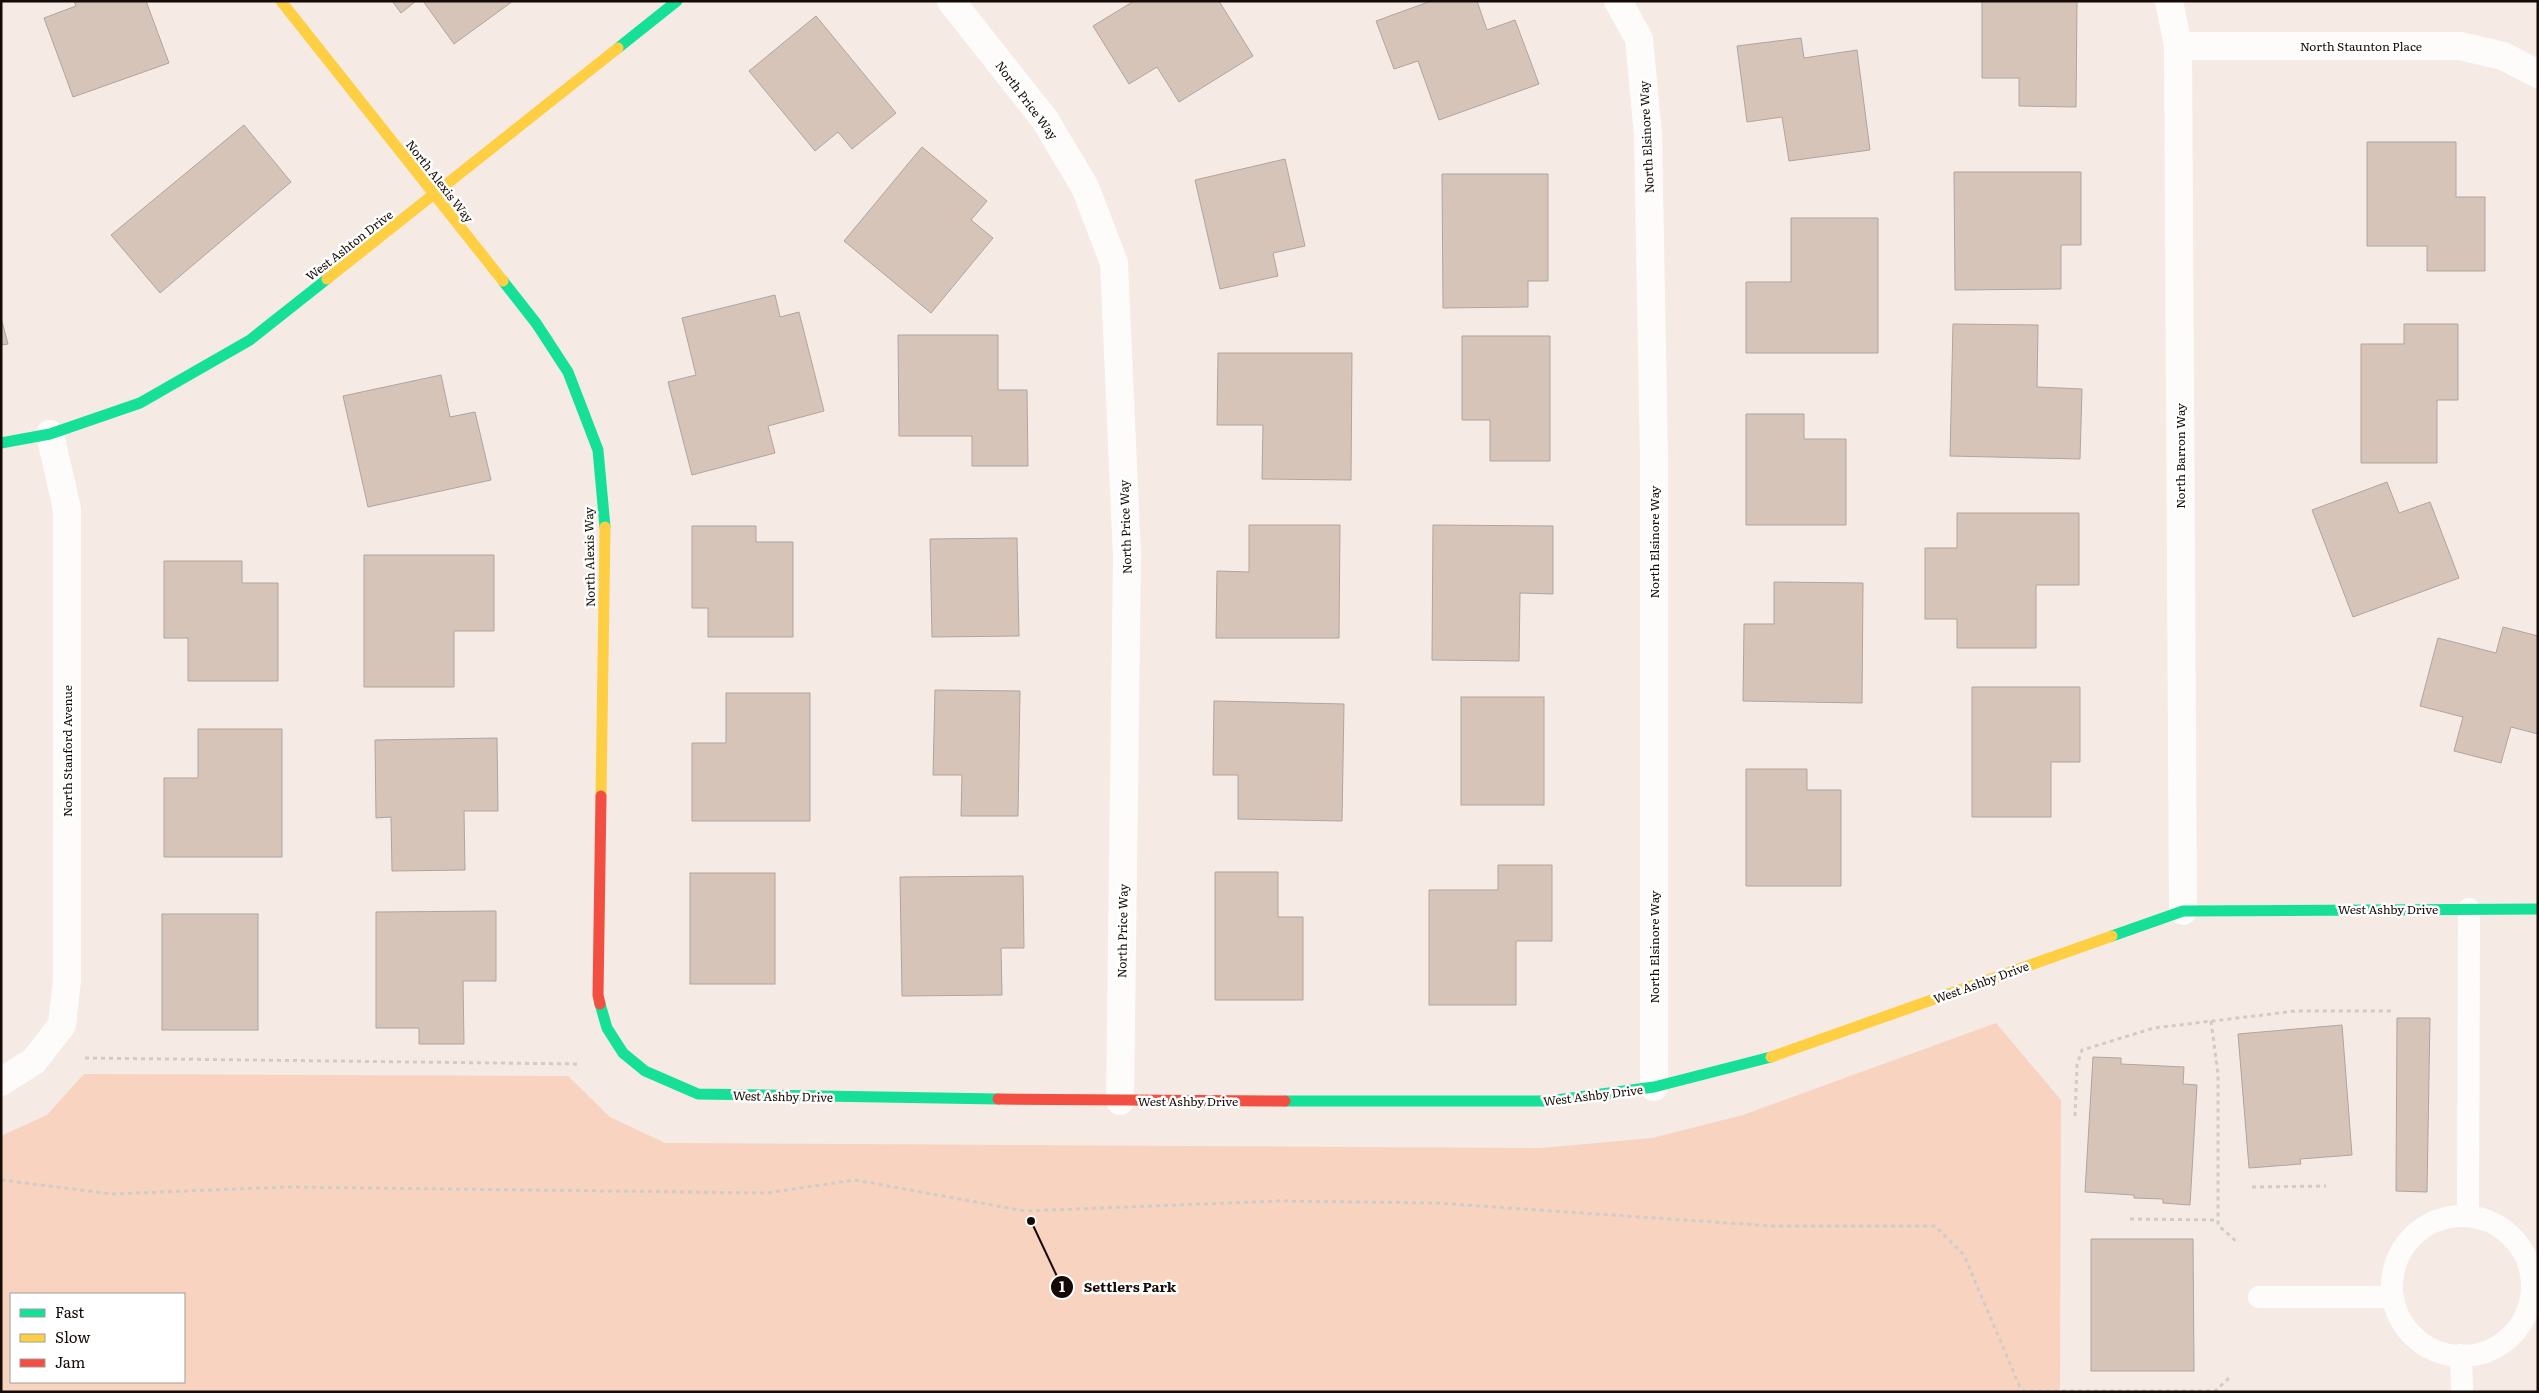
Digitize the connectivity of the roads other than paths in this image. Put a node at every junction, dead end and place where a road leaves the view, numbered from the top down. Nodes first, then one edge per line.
1 (281, 1) edge
2 (677, 1) edge
3 (951, 1) edge
4 (1618, 1) edge
5 (2169, 1) edge
6 (2178, 46) junction
7 (2538, 74) edge
8 (433, 196) junction
9 (50, 434) junction
10 (1, 443) edge
11 (2469, 908) junction
12 (2538, 908) edge
13 (2183, 911) junction
14 (628, 1059) joint
15 (1, 1082) edge
16 (1654, 1087) junction
17 (1120, 1101) junction
18 (2468, 1216) junction
19 (2535, 1293) edge
20 (2258, 1297) dead end
21 (2392, 1297) junction
22 (2462, 1355) junction
23 (2462, 1392) edge

1 - 8 street, North Alexis Way
2 - 8 street, West Ashton Drive
3 - 17 street, North Price Way
4 - 16 street, North Elsinore Way
5 - 6 street, North Barron Way
6 - 7 street, North Staunton Place
6 - 13 street, North Barron Way
8 - 9 street, West Ashton Drive
8 - 14 street, North Alexis Way
9 - 10 street, West Ashton Drive
9 - 15 street, North Stanford Avenue
11 - 12 street, West Ashby Drive
11 - 13 street, West Ashby Drive
11 - 18 lane
13 - 16 street, West Ashby Drive
14 - 17 street, West Ashby Drive
16 - 17 street, West Ashby Drive
18 - 19 lane
18 - 21 lane
19 - 22 lane
20 - 21 lane
21 - 22 lane
22 - 23 lane

